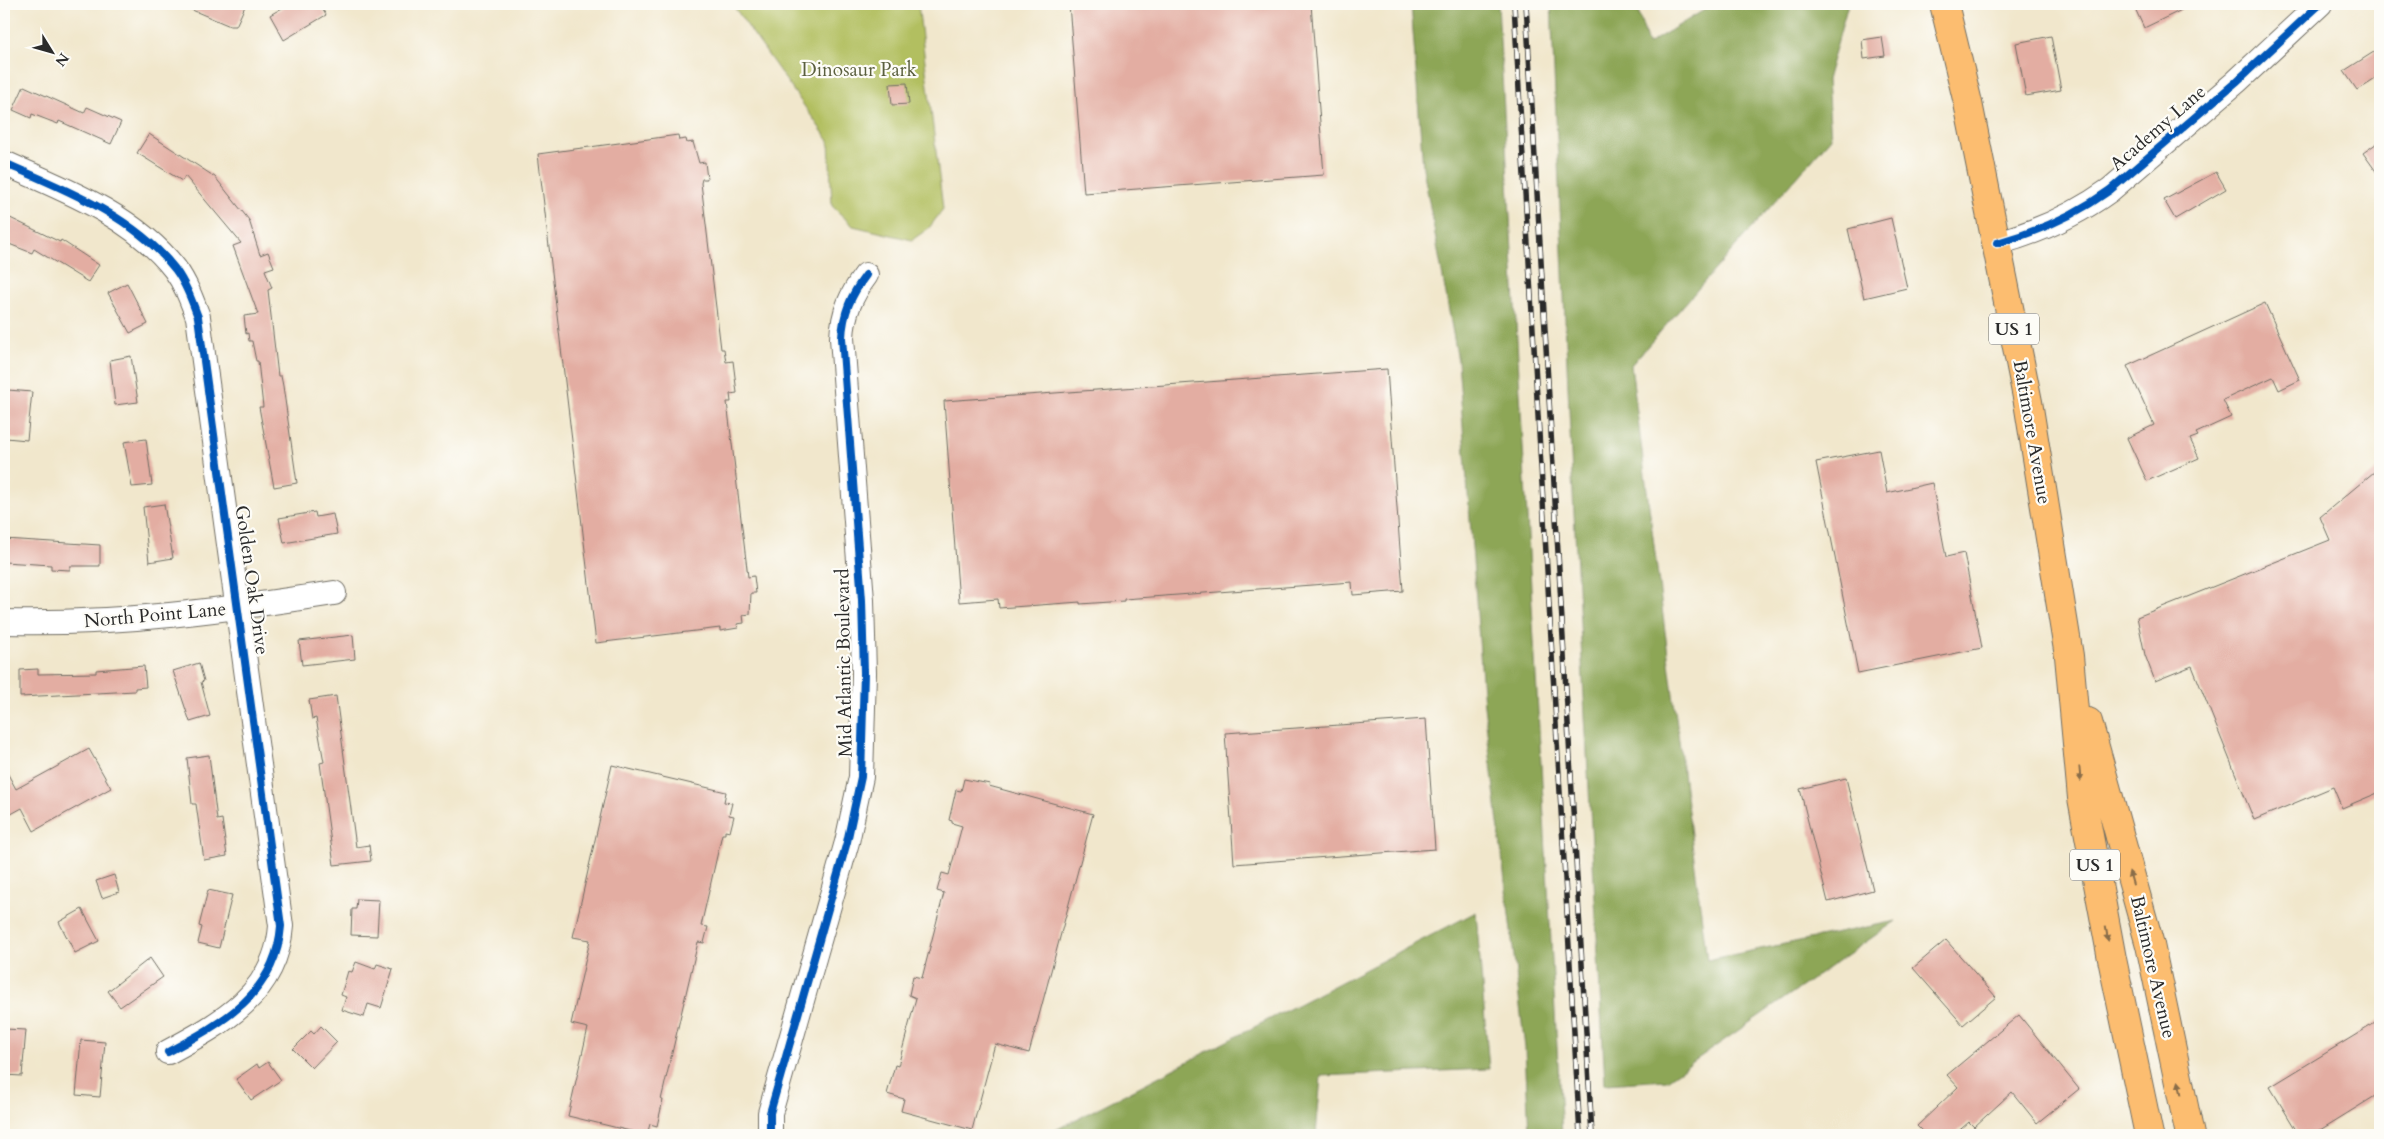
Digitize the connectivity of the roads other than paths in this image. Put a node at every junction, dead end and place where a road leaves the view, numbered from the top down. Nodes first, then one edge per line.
1 (1944, 4) edge
2 (2320, 4) edge
3 (4, 163) edge
4 (1996, 243) junction
5 (866, 275) dead end
6 (334, 593) dead end
7 (240, 608) junction
8 (4, 622) edge
9 (2069, 656) junction
10 (168, 1052) dead end
11 (770, 1135) edge
12 (2149, 1135) edge
13 (2190, 1135) edge

1 - 4 main road, Baltimore Avenue / US 1
2 - 4 street, Academy Lane
3 - 7 street, Golden Oak Drive
4 - 9 main road, Baltimore Avenue / US 1
5 - 11 street, Mid Atlantic Boulevard
6 - 7 street, North Point Lane
7 - 8 street, North Point Lane
7 - 10 street, Golden Oak Drive
9 -> 12 main road, Baltimore Avenue / US 1
13 -> 9 main road, Baltimore Avenue / US 1

